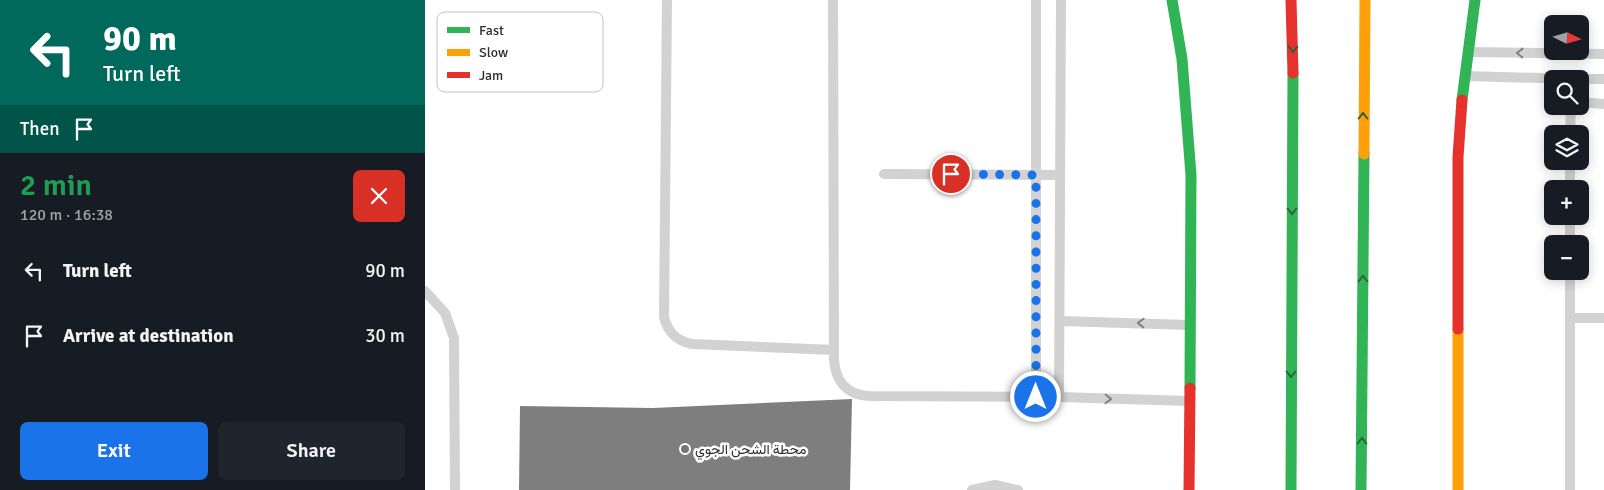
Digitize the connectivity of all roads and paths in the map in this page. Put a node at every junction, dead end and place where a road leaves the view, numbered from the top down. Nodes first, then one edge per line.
1 (667, 0) edge
2 (833, 0) edge
3 (1036, 0) edge
4 (1061, 0) edge
5 (1172, 0) edge
6 (1291, 0) edge
7 (1365, 0) edge
8 (1475, 0) edge
9 (1467, 52) junction
10 (1604, 54) edge
11 (1464, 76) junction
12 (1544, 78) edge
13 (1589, 79) edge
14 (1604, 80) edge
15 (1589, 103) edge
16 (1604, 104) edge
17 (884, 174) dead end
18 (1036, 175) junction
19 (1060, 175) junction
20 (1570, 280) edge
21 (425, 291) edge
22 (1570, 318) junction
23 (1604, 318) edge
24 (1059, 321) junction
25 (1190, 325) junction
26 (834, 350) junction
27 (1036, 397) junction
28 (1059, 397) junction
29 (1190, 401) junction
30 (455, 490) edge
31 (972, 490) edge
32 (1018, 490) edge
33 (1189, 490) edge
34 (1291, 490) edge
35 (1361, 490) edge
36 (1457, 490) edge
37 (1570, 490) edge

1 - 26 lane
2 - 26 lane
3 - 18 lane
4 - 19 lane
5 - 25 street
6 -> 34 street
35 -> 7 street
8 - 9 street
10 -> 9 lane
9 - 11 street
11 - 12 lane
11 - 36 street
13 - 14 lane
15 - 16 lane
17 - 18 lane
18 - 19 lane
18 - 27 lane
19 - 24 lane
20 - 22 lane
21 - 30 lane
22 - 23 lane
22 - 37 lane
25 -> 24 lane
24 - 28 lane
25 - 29 street
26 - 27 lane
27 - 28 lane
28 -> 29 lane
29 - 33 street
31 - 32 lane

